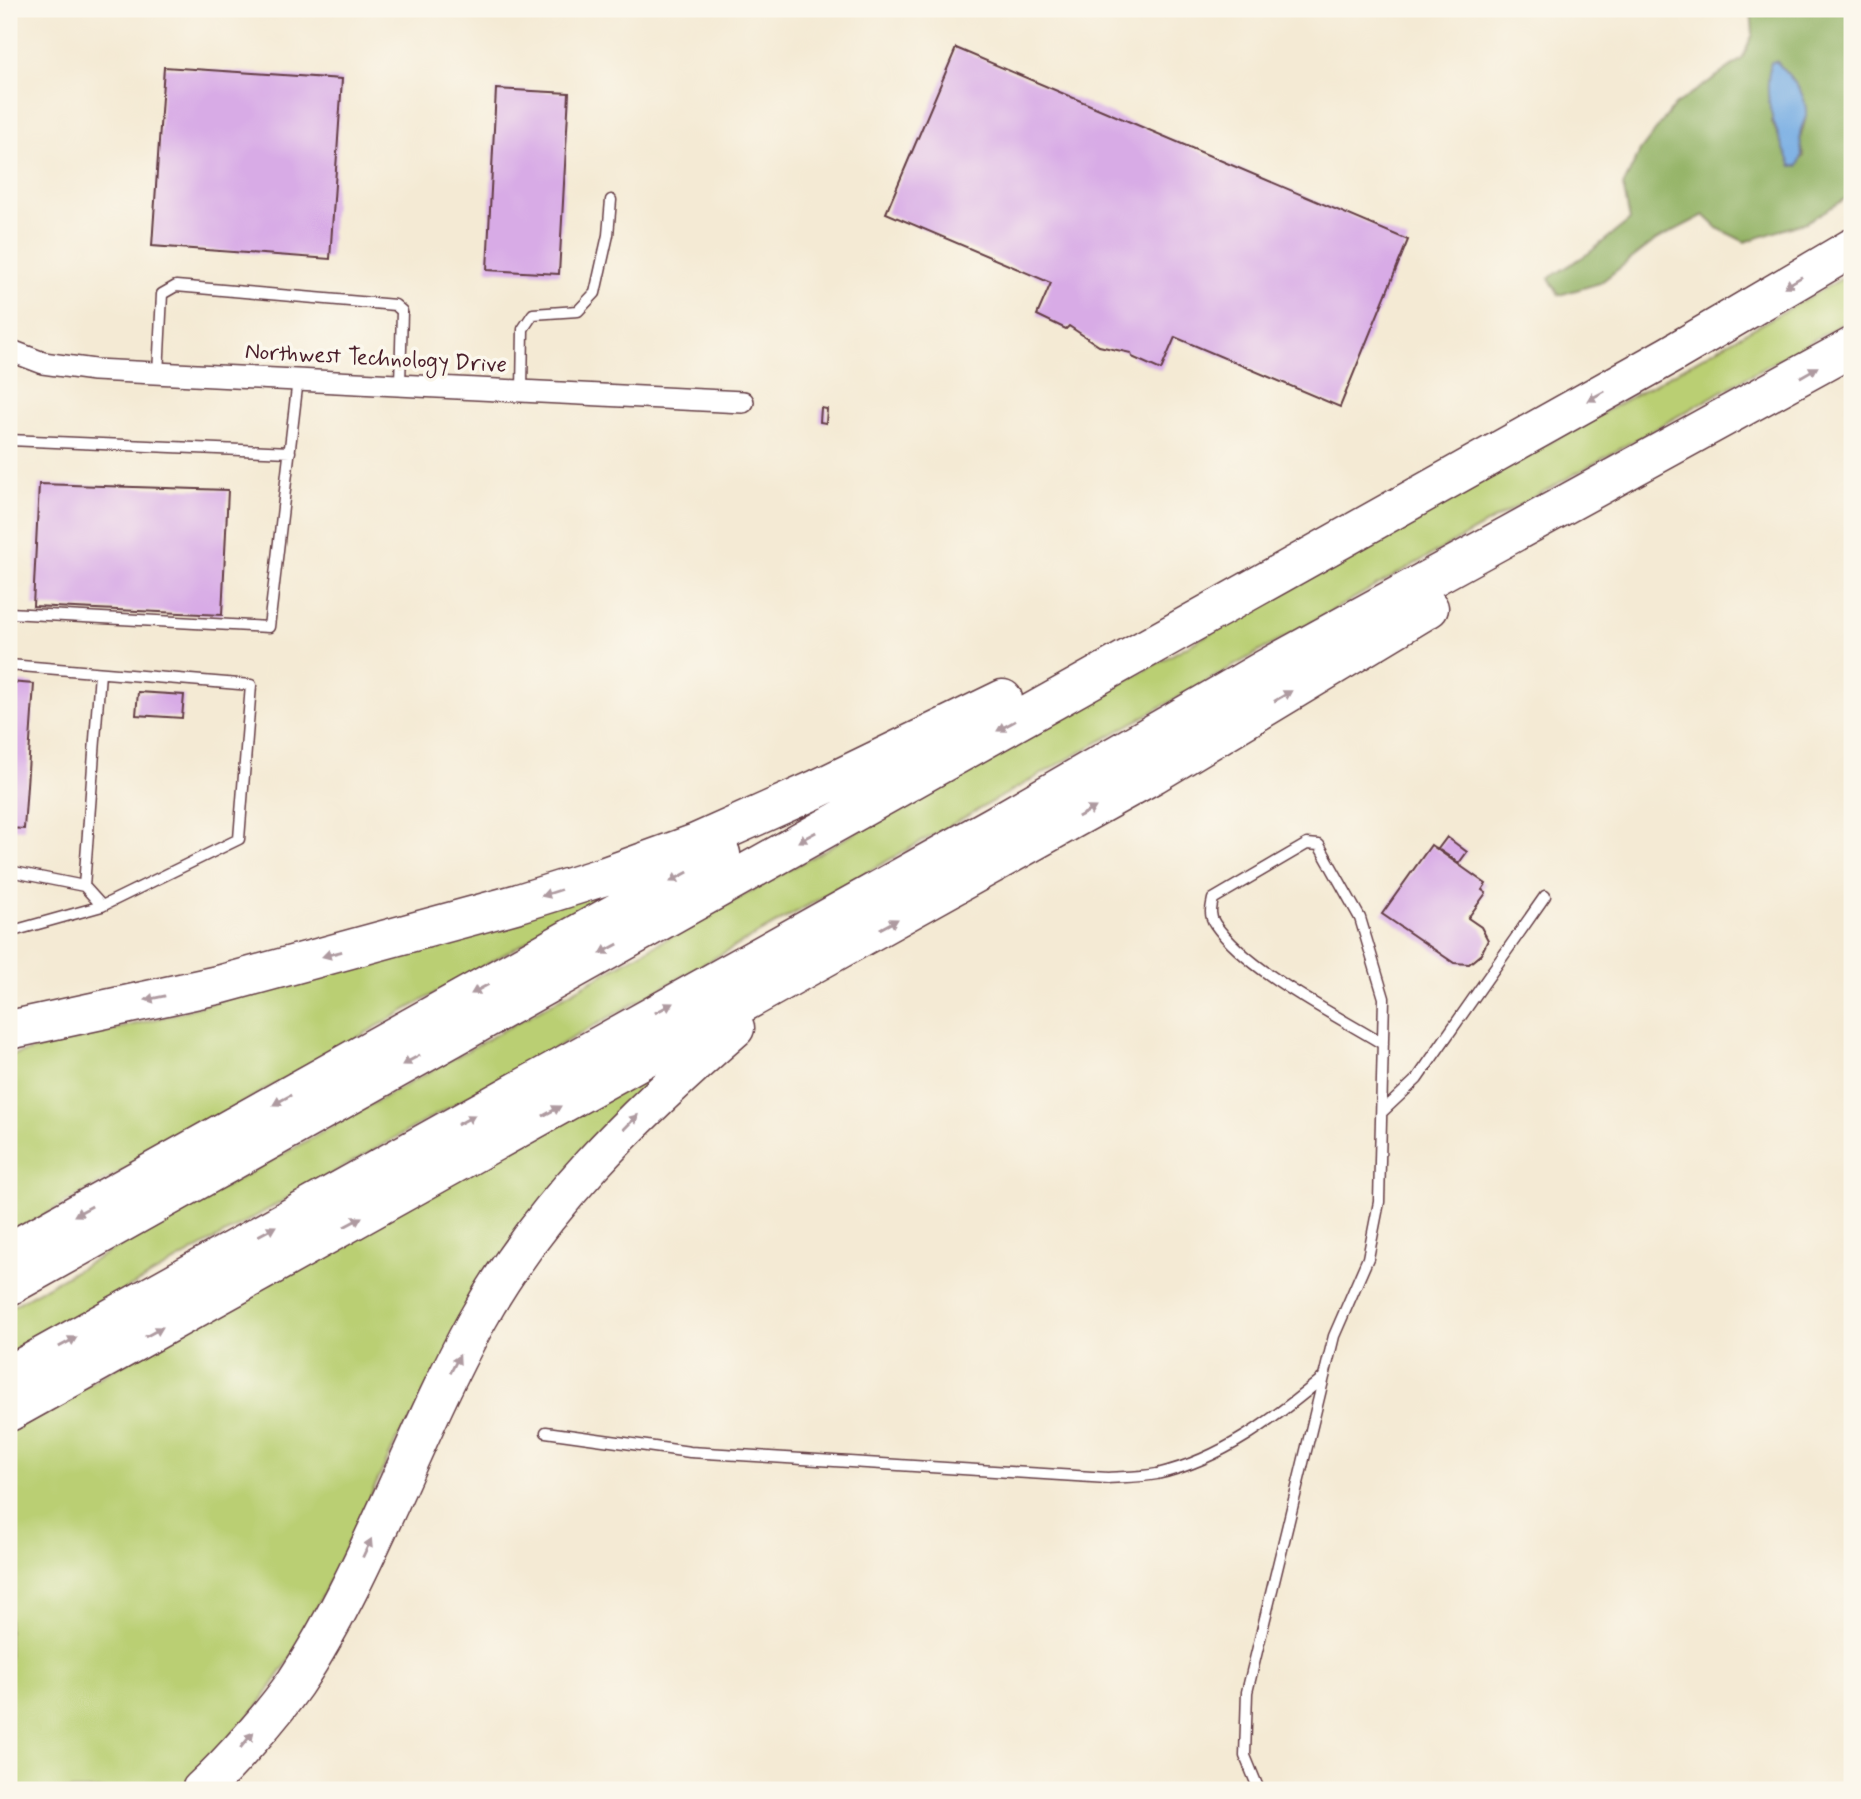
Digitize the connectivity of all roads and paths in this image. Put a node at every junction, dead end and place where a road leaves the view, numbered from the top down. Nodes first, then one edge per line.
1 (611, 200) dead end
2 (1852, 248) edge
3 (1852, 347) edge
4 (9, 350) edge
5 (158, 374) junction
6 (298, 379) junction
7 (400, 383) junction
8 (522, 390) junction
9 (1767, 397) junction
10 (743, 402) dead end
11 (9, 440) edge
12 (290, 452) junction
13 (1428, 489) junction
14 (9, 612) edge
15 (9, 665) edge
16 (100, 673) junction
17 (930, 736) junction
18 (9, 871) edge
19 (84, 886) junction
20 (1545, 896) dead end
21 (102, 906) junction
22 (9, 932) edge
23 (829, 957) junction
24 (9, 1030) edge
25 (1383, 1044) junction
26 (1382, 1112) junction
27 (9, 1252) edge
28 (9, 1286) edge
29 (9, 1375) edge
30 (1324, 1377) junction
31 (9, 1412) edge
32 (546, 1432) dead end
33 (201, 1790) edge
34 (1259, 1790) edge

1 - 8 lane
2 -> 13 highway
9 -> 3 highway
4 - 5 street, Northwest Technology Drive
5 - 6 street, Northwest Technology Drive
5 - 7 lane
6 - 7 street, Northwest Technology Drive
6 - 12 lane
7 - 8 street, Northwest Technology Drive
8 - 10 street, Northwest Technology Drive
23 -> 9 highway
29 -> 9 highway
11 - 12 lane
12 - 14 lane
13 - 17 highway
13 -> 28 highway
15 - 16 lane
16 - 19 lane
16 - 21 lane
17 -> 24 highway
17 -> 27 highway
18 - 19 lane
19 - 21 lane
20 - 26 lane
21 - 22 lane
31 -> 23 highway
33 -> 23 highway
25 - 25 lane
25 - 26 lane
26 - 30 lane
30 - 32 lane
30 - 34 lane

